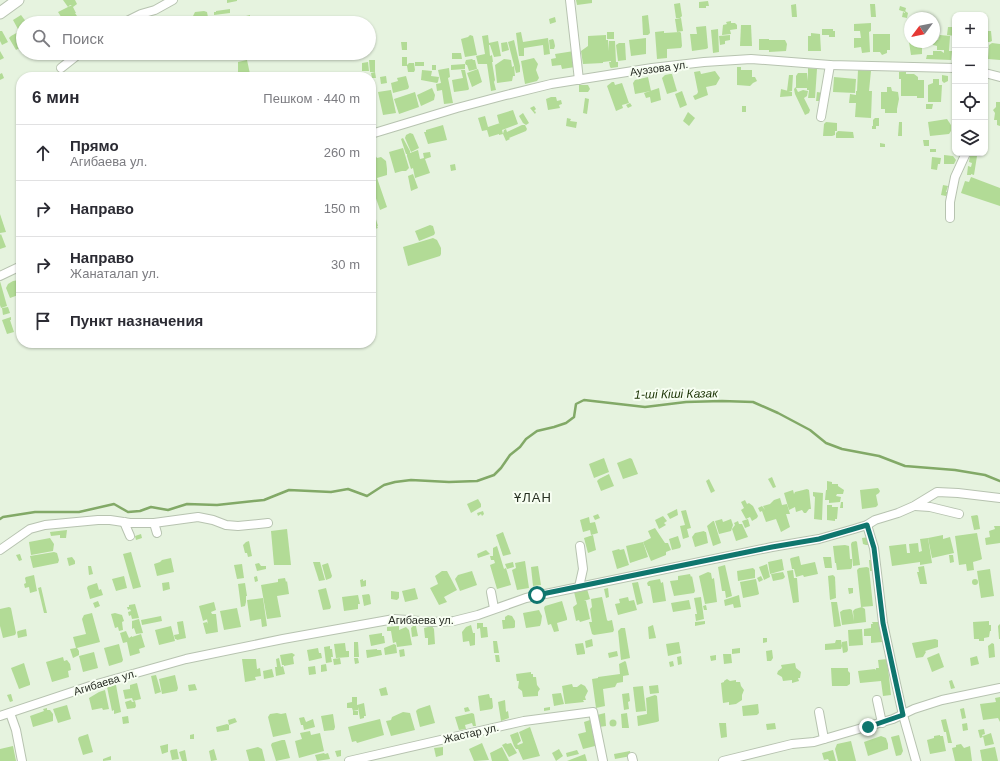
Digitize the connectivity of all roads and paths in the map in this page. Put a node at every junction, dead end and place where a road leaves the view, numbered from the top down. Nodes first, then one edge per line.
1 (18, 0) edge
2 (173, 0) edge
3 (570, 0) edge
4 (0, 14) edge
5 (137, 16) edge
6 (71, 60) edge
7 (830, 65) junction
8 (61, 68) dead end
9 (952, 68) edge
10 (988, 74) edge
11 (1000, 77) edge
12 (579, 80) junction
13 (821, 117) dead end
14 (376, 133) edge
15 (965, 156) edge
16 (950, 218) dead end
17 (16, 268) edge
18 (0, 276) edge
19 (1000, 498) edge
20 (914, 506) junction
21 (959, 514) dead end
22 (124, 522) junction
23 (154, 523) junction
24 (268, 523) dead end
25 (867, 525) junction
26 (157, 533) dead end
27 (130, 536) dead end
28 (580, 546) dead end
29 (0, 550) edge
30 (579, 587) junction
31 (491, 592) dead end
32 (494, 608) junction
33 (1000, 688) edge
34 (877, 700) dead end
35 (819, 712) dead end
36 (10, 713) junction
37 (903, 715) junction
38 (0, 716) edge
39 (882, 722) junction
40 (824, 739) junction
41 (22, 761) edge
42 (349, 761) edge
43 (603, 761) edge
44 (722, 761) edge
45 (916, 761) edge

1 - 4 main road
2 - 5 street
3 - 12 street
6 - 8 street
7 - 9 street, Ауэзова ул.
7 - 12 street, Ауэзова ул.
7 - 13 street
10 - 11 street
12 - 14 street, Ауэзова ул.
15 - 16 street
17 - 18 street
19 - 20 street, Агибаева ул.
20 - 21 street
20 - 25 street, Агибаева ул.
22 - 23 street
22 - 27 street
22 - 29 street
23 - 24 street
23 - 26 street
25 - 30 street, Агибаева ул.
25 - 37 street
28 - 30 street
30 - 32 street, Агибаева ул.
31 - 32 street
32 - 36 street, Агибаева ул.
33 - 37 street
34 - 39 street
35 - 40 street
36 - 38 street, Агибаева ул.
36 - 41 street
37 - 39 street
37 - 45 street
39 - 40 street
40 - 44 street
42 - 43 street, Жастар ул.

